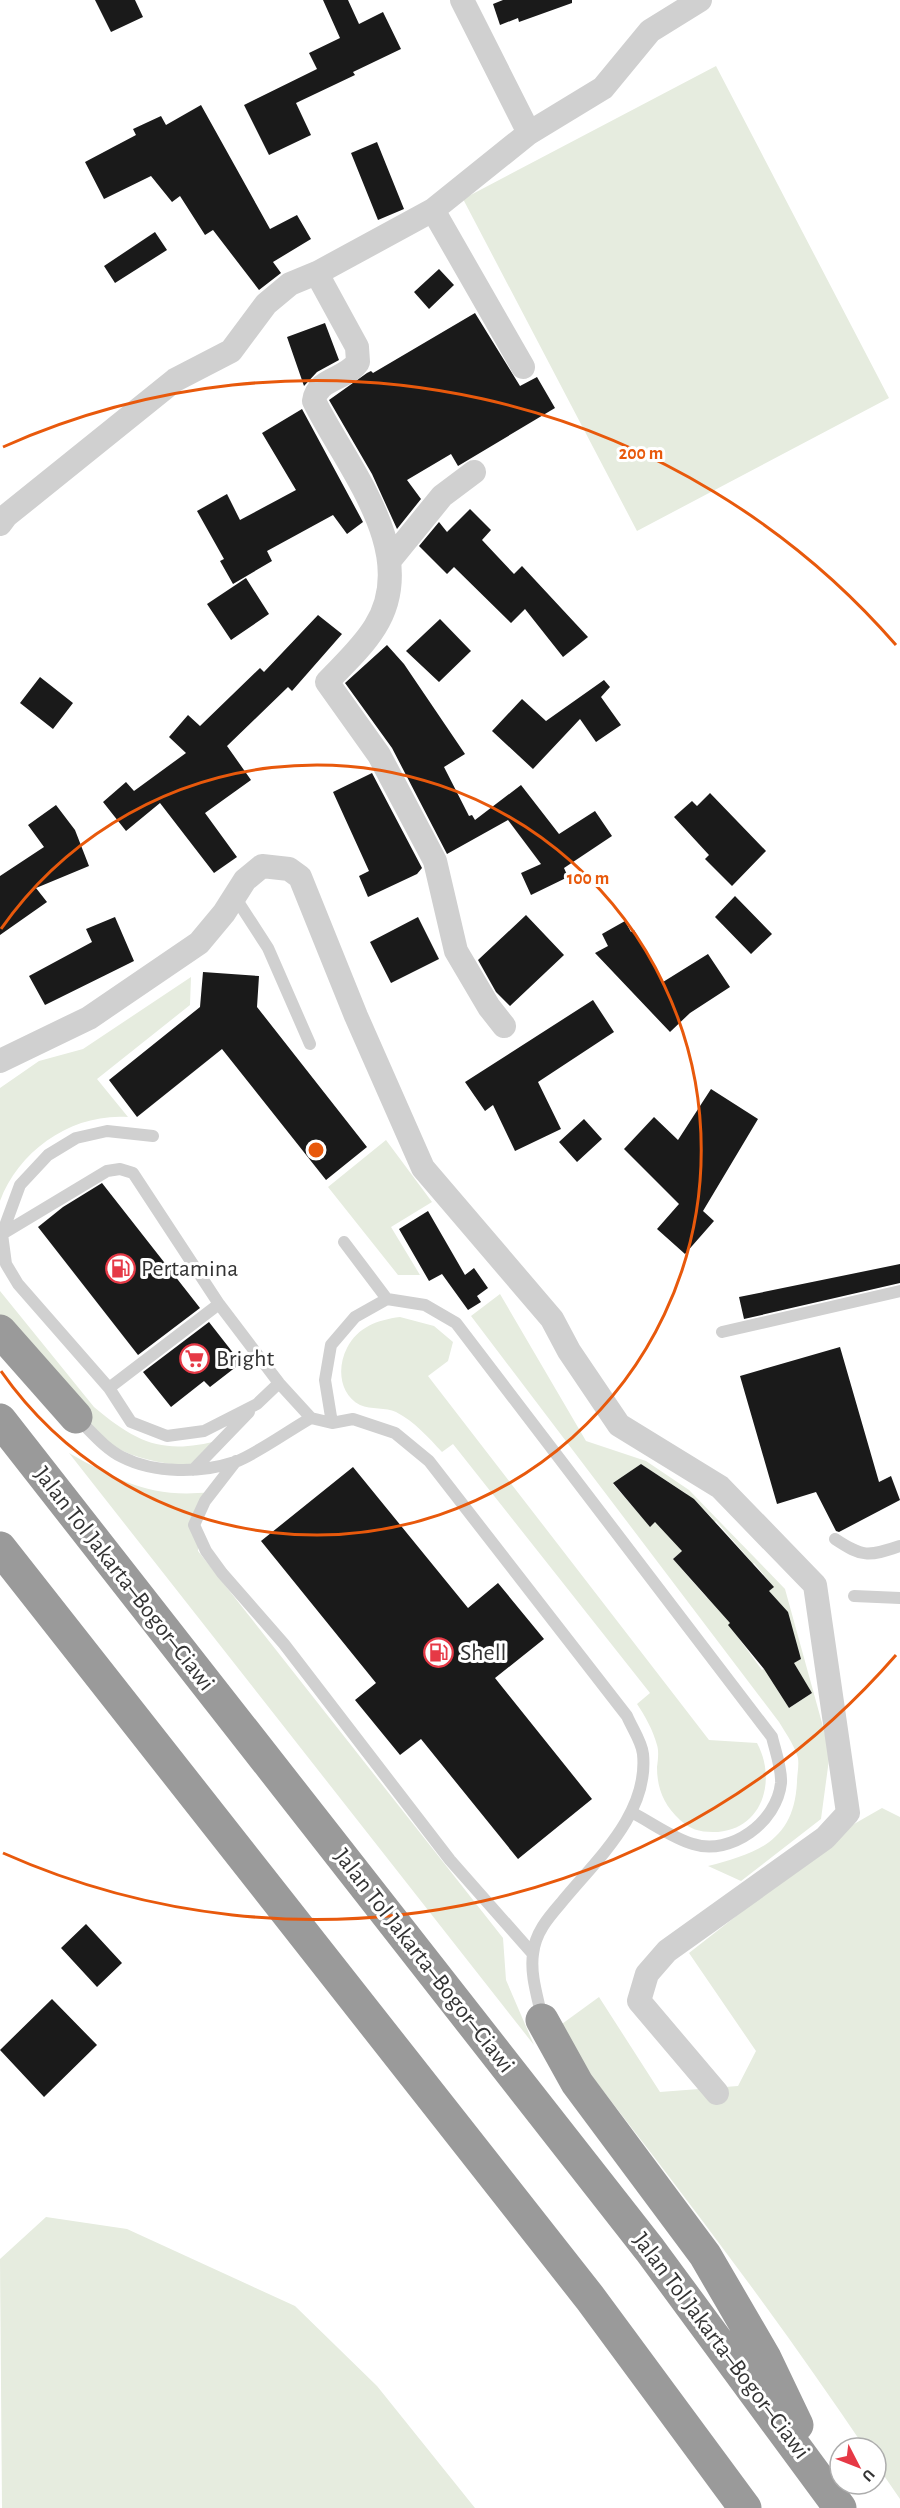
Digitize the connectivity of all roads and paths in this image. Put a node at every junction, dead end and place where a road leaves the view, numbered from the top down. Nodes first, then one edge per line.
1 (462, 0) edge
2 (700, 0) edge
3 (529, 133) junction
4 (433, 210) junction
5 (319, 272) junction
6 (523, 367) dead end
7 (474, 472) dead end
8 (2, 518) edge
9 (390, 560) junction
10 (235, 897) junction
11 (504, 1026) dead end
12 (310, 1044) dead end
13 (0, 1061) edge
14 (153, 1136) dead end
15 (2, 1234) junction
16 (344, 1242) dead end
17 (900, 1291) edge
18 (387, 1299) junction
19 (219, 1304) junction
20 (0, 1330) edge
21 (722, 1332) dead end
22 (279, 1383) junction
23 (109, 1388) junction
24 (257, 1404) junction
25 (76, 1417) joint
26 (311, 1418) junction
27 (0, 1420) edge
28 (332, 1424) junction
29 (236, 1461) junction
30 (194, 1470) junction
31 (835, 1539) dead end
32 (900, 1546) edge
33 (0, 1548) edge
34 (854, 1596) dead end
35 (900, 1598) edge
36 (631, 1812) junction
37 (533, 1954) junction
38 (542, 2020) joint
39 (717, 2094) dead end
40 (835, 2501) edge
41 (745, 2508) edge

1 - 3 street
2 - 3 street
3 - 4 street
4 - 5 street
4 - 6 street
5 - 8 street
5 - 9 street
7 - 9 street
9 - 11 street
10 - 12 lane
10 - 13 street
10 - 39 street
14 - 15 lane
15 - 19 lane
15 - 23 lane
16 - 18 lane
17 - 21 lane
18 - 28 lane
18 - 36 lane
19 - 22 lane
19 - 23 lane
20 - 25 highway
22 - 24 lane
22 - 26 lane
23 - 24 lane
24 - 30 lane
25 - 30 lane
26 - 28 lane
26 - 29 lane
27 - 40 highway, Jalan Tol Jakarta–Bogor–Ciawi
28 - 36 lane
29 - 30 lane
29 - 37 lane
31 - 32 lane
33 - 41 highway
34 - 35 lane
36 - 37 lane
37 - 38 lane
38 - 40 highway

